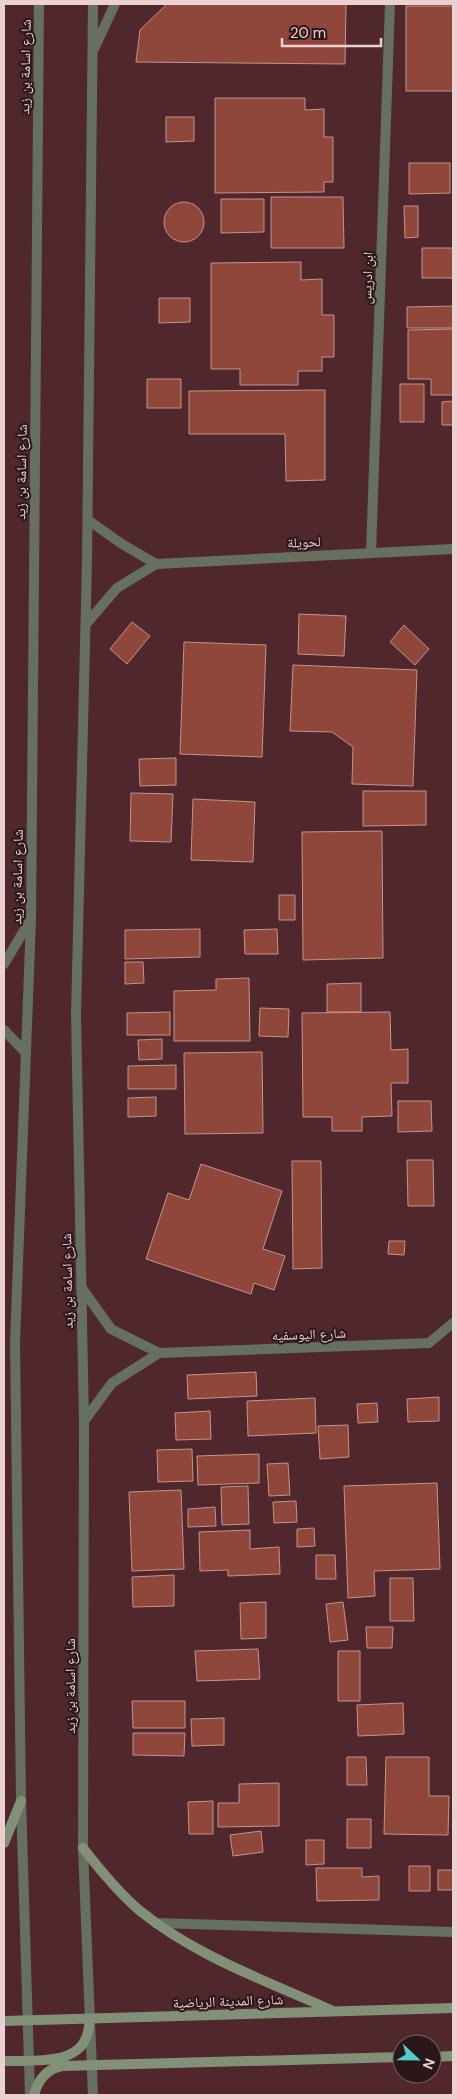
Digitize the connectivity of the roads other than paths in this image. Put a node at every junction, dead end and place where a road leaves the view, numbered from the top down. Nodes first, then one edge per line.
1 (39, 4) edge
2 (93, 4) edge
3 (116, 4) edge
4 (390, 4) edge
5 (92, 52) junction
6 (88, 520) junction
7 (453, 548) edge
8 (371, 553) junction
9 (156, 564) junction
10 (86, 624) junction
11 (30, 919) junction
12 (4, 964) edge
13 (4, 1030) edge
14 (25, 1052) junction
15 (82, 1287) junction
16 (453, 1323) edge
17 (159, 1354) junction
18 (84, 1421) junction
19 (22, 1801) junction
20 (4, 1843) edge
21 (83, 1848) junction
22 (156, 1923) junction
23 (453, 1932) edge
24 (453, 2008) edge
25 (334, 2012) junction
26 (90, 2018) junction
27 (4, 2021) edge
28 (29, 2021) junction
29 (392, 2057) edge
30 (30, 2060) junction
31 (4, 2061) edge
32 (92, 2064) junction
33 (32, 2095) edge
34 (93, 2095) edge

1 - 11 street, شارع اسامة بن زيد
2 - 5 street, شارع اسامة بن زيد
3 - 5 street
4 - 8 street, ابن ادريس
5 - 6 street, شارع اسامة بن زيد
6 - 9 street
6 - 10 street, شارع اسامة بن زيد
7 - 8 street, لحويلة
8 - 9 street, لحويلة
9 - 10 street, لحويلة
10 - 15 street, شارع اسامة بن زيد
11 - 12 street
11 - 14 street, شارع اسامة بن زيد
13 - 14 street
14 - 19 street, شارع اسامة بن زيد
15 - 17 street, شارع اليوسفيه
15 - 18 street, شارع اسامة بن زيد
16 - 17 street, شارع اليوسفيه
17 - 18 street, شارع اليوسفيه
18 - 21 street, شارع اسامة بن زيد
19 - 20 main road
19 - 28 street, شارع اسامة بن زيد
21 - 22 main road
21 - 26 street, شارع اسامة بن زيد
22 - 23 street
22 - 25 main road
24 - 25 main road, شارع المدينة الرياضية
25 - 26 main road, شارع المدينة الرياضية
26 - 28 main road, شارع المدينة الرياضية
26 - 30 main road
26 - 32 street, شارع اسامة بن زيد
27 - 28 main road, شارع المدينة الرياضية
28 - 30 street, شارع اسامة بن زيد
29 - 32 main road
30 - 31 main road
30 - 33 street, شارع اسامة بن زيد
32 - 33 main road
32 - 34 street, شارع اسامة بن زيد

